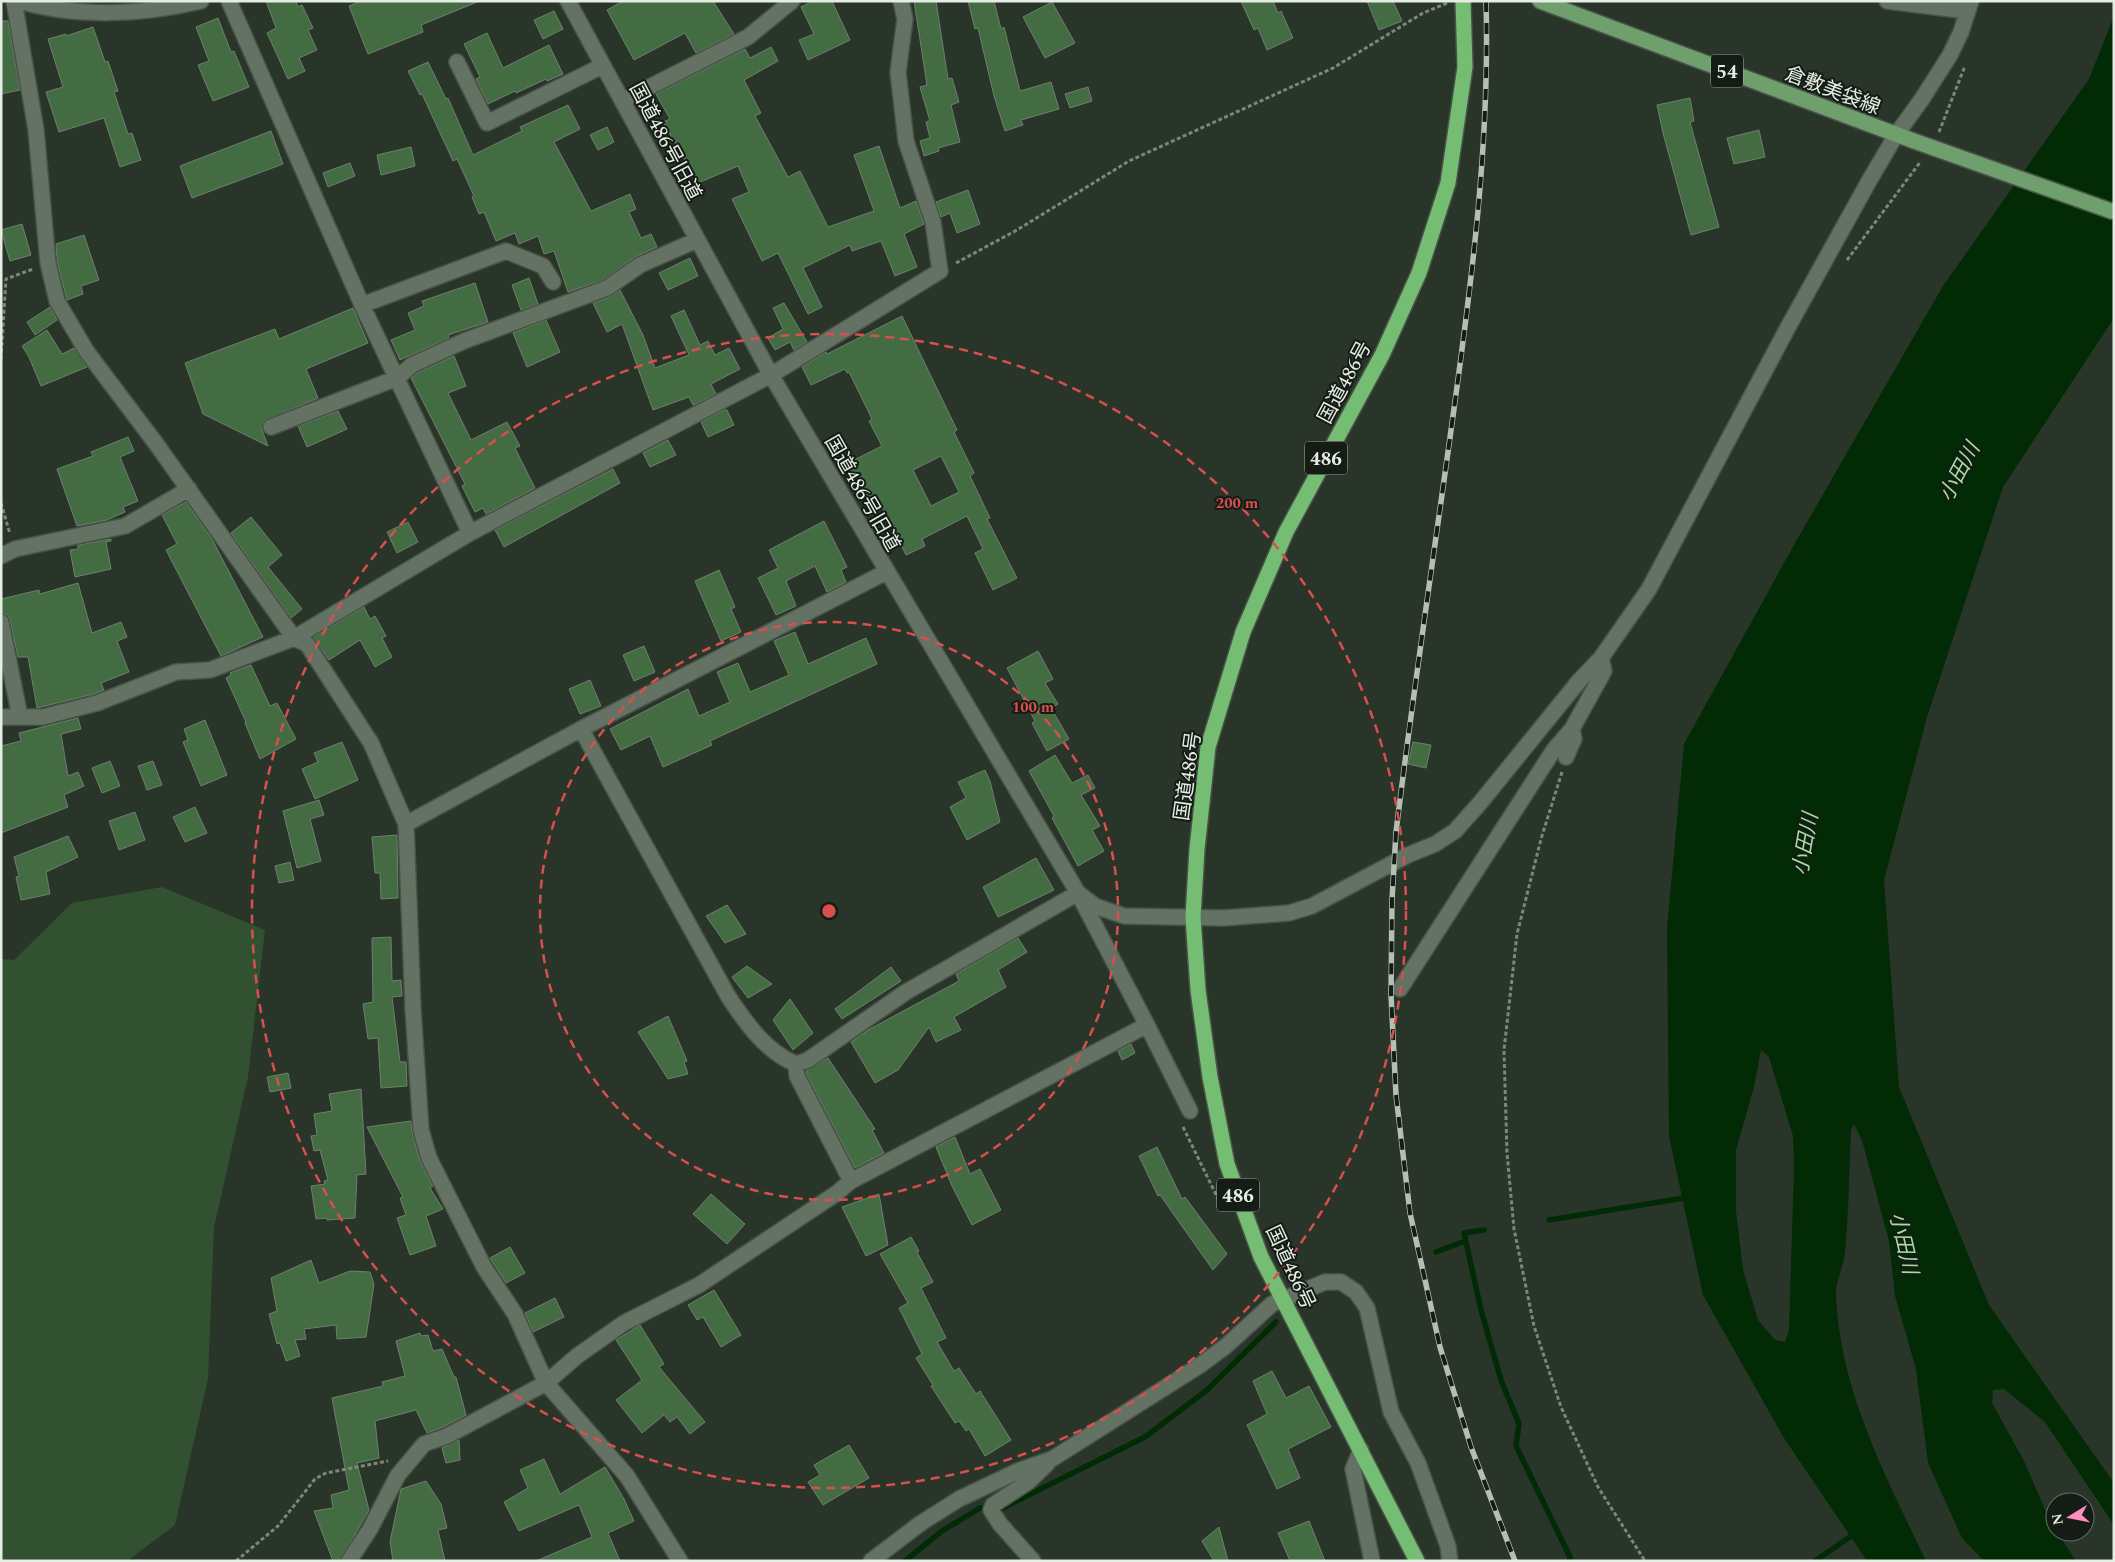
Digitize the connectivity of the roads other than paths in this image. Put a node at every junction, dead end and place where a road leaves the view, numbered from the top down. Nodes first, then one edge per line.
1 (14, 1) edge
2 (18, 1) edge
3 (201, 1) edge
4 (229, 1) edge
5 (568, 1) edge
6 (792, 1) edge
7 (901, 1) edge
8 (1463, 1) edge
9 (1540, 1) edge
10 (1887, 1) edge
11 (1969, 6) edge
12 (457, 62) dead end
13 (602, 66) junction
14 (622, 101) junction
15 (1896, 135) junction
16 (2114, 212) edge
17 (697, 240) junction
18 (553, 282) dead end
19 (362, 306) junction
20 (771, 375) junction
21 (397, 378) junction
22 (271, 427) dead end
23 (188, 489) junction
24 (470, 533) junction
25 (1, 556) edge
26 (886, 572) junction
27 (1, 622) edge
28 (294, 638) junction
29 (1601, 658) junction
30 (1, 717) edge
31 (20, 717) junction
32 (581, 728) junction
33 (1572, 729) junction
34 (1566, 757) road end
35 (406, 824) junction
36 (1078, 893) junction
37 (1193, 917) junction
38 (1400, 990) dead end
39 (1147, 1025) junction
40 (796, 1064) junction
41 (1190, 1111) dead end
42 (851, 1181) junction
43 (1282, 1298) junction
44 (546, 1383) junction
45 (1362, 1450) junction
46 (1052, 1459) junction
47 (349, 1561) edge
48 (680, 1561) edge
49 (871, 1561) edge
50 (1033, 1561) edge
51 (1372, 1561) edge
52 (1417, 1561) edge
53 (1450, 1561) edge

1 - 23 street
2 - 3 street
4 - 19 street
5 - 13 street, 国道486号旧道
6 - 14 street
7 - 20 street
8 - 37 highway, 国道486号 / 486
9 - 15 main road, 倉敷美袋線 / 54
10 - 11 street
11 - 15 street, 国道486号旧道
12 - 13 street
13 - 14 street, 国道486号旧道
14 - 17 street, 国道486号旧道
15 - 16 main road, 倉敷美袋線 / 54, bridge
15 - 29 street, 国道486号旧道
17 - 20 street, 国道486号旧道
17 - 21 street
18 - 19 street
19 - 21 street
20 - 24 street
20 - 26 street, 国道486号旧道
21 - 22 street
21 - 24 street
23 - 25 street
23 - 28 street
24 - 28 street
26 - 32 street
26 - 36 street, 国道486号旧道
27 - 31 street
28 - 31 street
28 - 35 street
29 - 33 street
29 - 37 street, 国道486号旧道
30 - 31 street
32 - 35 street
32 - 40 street
33 - 34 street
33 - 38 street
35 - 44 street
36 - 37 street, 国道486号旧道
36 - 39 street
36 - 40 street
37 - 43 highway, 国道486号 / 486
39 - 41 street
39 - 42 street
40 - 42 street
42 - 44 street
43 - 45 highway, 国道486号 / 486
43 - 46 street
43 - 53 street
44 - 47 street
44 - 48 street
45 - 51 street
45 - 52 highway, 国道486号 / 486
46 - 49 street
46 - 50 street

